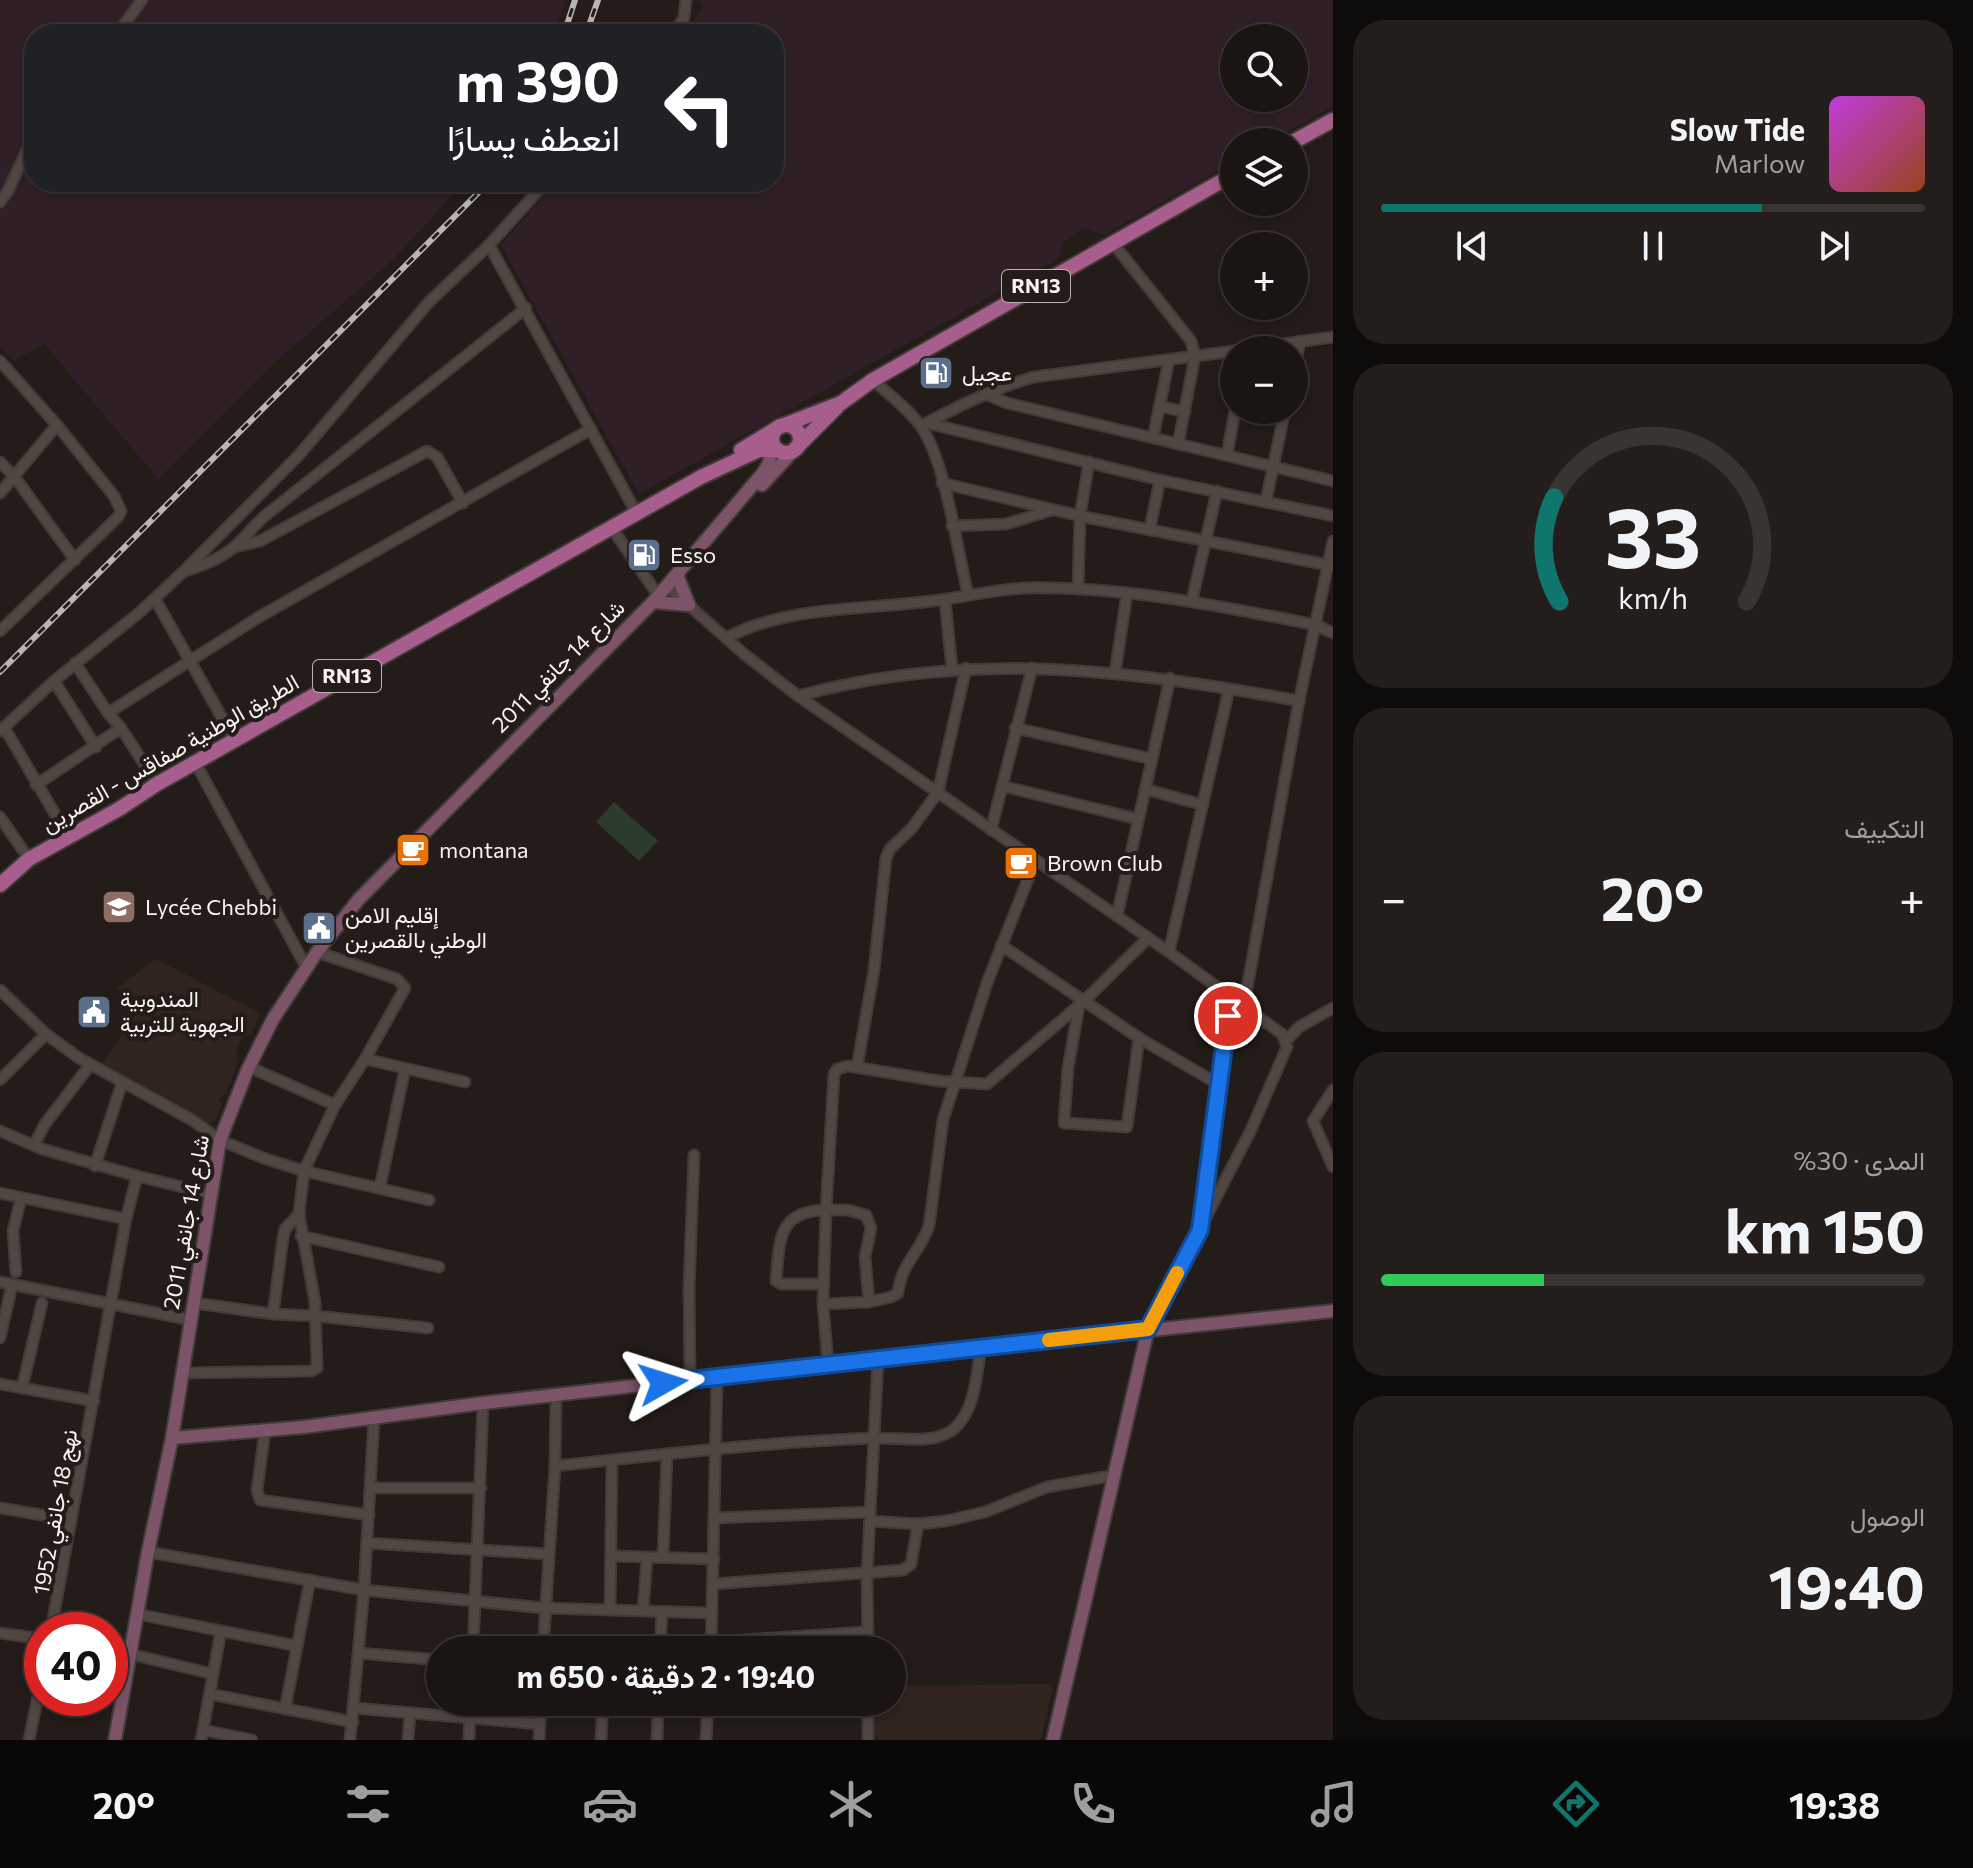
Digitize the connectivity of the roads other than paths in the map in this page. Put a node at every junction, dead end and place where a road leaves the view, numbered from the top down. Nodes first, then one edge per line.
1 (142, 0) edge
2 (686, 0) edge
3 (124, 24) edge
4 (680, 24) edge
5 (1333, 120) edge
6 (1308, 134) edge
7 (24, 156) edge
8 (1220, 182) edge
9 (537, 192) edge
10 (0, 202) edge
11 (1112, 242) junction
12 (489, 245) junction
13 (526, 308) junction
14 (1333, 337) edge
15 (1308, 340) edge
16 (1220, 352) edge
17 (1195, 356) junction
18 (1169, 360) junction
19 (0, 361) edge
20 (873, 380) junction
21 (986, 394) junction
22 (841, 403) junction
23 (1159, 406) junction
24 (1185, 412) junction
25 (924, 424) junction
26 (1233, 424) edge
27 (1282, 424) edge
28 (57, 425) junction
29 (779, 427) junction
30 (591, 429) junction
31 (1153, 438) junction
32 (1178, 444) junction
33 (774, 448) junction
34 (795, 449) junction
35 (1227, 455) junction
36 (0, 462) edge
37 (1089, 462) junction
38 (1272, 466) junction
39 (14, 476) junction
40 (701, 477) junction
41 (1160, 480) junction
42 (1333, 481) edge
43 (942, 483) junction
44 (1217, 491) junction
45 (0, 493) edge
46 (1266, 501) junction
47 (463, 503) junction
48 (1052, 510) junction
49 (733, 511) junction
50 (637, 514) junction
51 (1080, 516) junction
52 (1333, 516) edge
53 (952, 526) junction
54 (611, 527) junction
55 (1150, 528) junction
56 (1205, 540) junction
57 (1333, 541) edge
58 (233, 548) junction
59 (75, 560) junction
60 (1331, 565) edge
61 (183, 572) junction
62 (677, 575) junction
63 (1078, 589) junction
64 (1127, 593) junction
65 (659, 594) junction
66 (968, 594) junction
67 (155, 599) junction
68 (945, 600) junction
69 (1192, 600) junction
70 (689, 605) junction
71 (1316, 625) junction
72 (0, 631) edge
73 (1333, 633) edge
74 (726, 638) junction
75 (191, 661) junction
76 (75, 663) junction
77 (966, 668) junction
78 (1032, 668) junction
79 (952, 669) junction
80 (1115, 673) junction
81 (1170, 678) junction
82 (54, 681) junction
83 (1229, 689) junction
84 (798, 696) junction
85 (1299, 701) junction
86 (108, 713) junction
87 (121, 728) junction
88 (1015, 728) junction
89 (2, 729) edge
90 (234, 739) junction
91 (96, 747) junction
92 (1152, 759) junction
93 (195, 762) junction
94 (157, 784) junction
95 (36, 785) junction
96 (1002, 786) junction
97 (1145, 789) junction
98 (938, 792) junction
99 (1203, 805) junction
100 (0, 817) edge
101 (1138, 819) junction
102 (991, 830) junction
103 (69, 838) junction
104 (29, 859) junction
105 (1035, 861) junction
106 (0, 885) edge
107 (1117, 916) junction
108 (1148, 938) junction
109 (1001, 945) junction
110 (317, 952) junction
111 (1169, 952) junction
112 (306, 967) junction
113 (0, 990) edge
114 (1229, 995) junction
115 (1082, 1003) junction
116 (1244, 1005) junction
117 (1333, 1008) edge
118 (46, 1034) junction
119 (1139, 1038) junction
120 (1286, 1041) junction
121 (365, 1059) junction
122 (90, 1065) junction
123 (249, 1067) junction
124 (857, 1067) junction
125 (405, 1069) junction
126 (1, 1076) edge
127 (465, 1082) dead end
128 (122, 1083) junction
129 (956, 1083) junction
130 (1220, 1085) junction
131 (1333, 1090) edge
132 (335, 1105) junction
133 (0, 1131) edge
134 (220, 1140) junction
135 (34, 1145) junction
136 (694, 1155) dead end
137 (95, 1166) junction
138 (1333, 1167) edge
139 (304, 1171) junction
140 (137, 1176) junction
141 (380, 1187) junction
142 (0, 1193) edge
143 (211, 1194) junction
144 (21, 1198) junction
145 (429, 1200) dead end
146 (826, 1210) junction
147 (299, 1214) junction
148 (126, 1219) junction
149 (1200, 1230) junction
150 (301, 1236) junction
151 (439, 1267) dead end
152 (16, 1272) dead end
153 (0, 1282) edge
154 (822, 1284) junction
155 (12, 1285) junction
156 (869, 1302) junction
157 (42, 1303) dead end
158 (111, 1303) junction
159 (195, 1303) junction
160 (823, 1304) junction
161 (1333, 1311) edge
162 (273, 1314) junction
163 (316, 1316) junction
164 (192, 1320) junction
165 (428, 1328) dead end
166 (1148, 1329) junction
167 (0, 1338) edge
168 (981, 1348) junction
169 (878, 1359) junction
170 (828, 1364) junction
171 (183, 1373) junction
172 (717, 1377) junction
173 (690, 1380) junction
174 (0, 1384) edge
175 (22, 1388) junction
176 (556, 1395) junction
177 (94, 1401) junction
178 (483, 1403) junction
179 (374, 1419) junction
180 (265, 1431) junction
181 (172, 1438) junction
182 (873, 1438) junction
183 (717, 1449) junction
184 (667, 1454) junction
185 (612, 1460) junction
186 (555, 1466) junction
187 (1116, 1475) junction
188 (371, 1488) junction
189 (481, 1488) junction
190 (0, 1508) edge
191 (369, 1515) junction
192 (870, 1516) junction
193 (715, 1518) junction
194 (71, 1520) junction
195 (918, 1524) junction
196 (367, 1543) junction
197 (479, 1549) junction
198 (148, 1552) junction
199 (549, 1554) junction
200 (612, 1556) junction
201 (647, 1557) junction
202 (663, 1557) junction
203 (714, 1559) junction
204 (867, 1573) junction
205 (310, 1580) junction
206 (713, 1584) junction
207 (364, 1590) junction
208 (477, 1601) junction
209 (544, 1608) junction
210 (610, 1610) junction
211 (643, 1611) junction
212 (54, 1612) edge
213 (662, 1612) junction
214 (712, 1613) junction
215 (137, 1614) junction
216 (221, 1631) junction
217 (867, 1632) junction
218 (0, 1633) edge
219 (24, 1636) edge
220 (474, 1636) edge
221 (543, 1636) edge
222 (661, 1636) edge
223 (712, 1636) edge
224 (823, 1636) edge
225 (867, 1636) edge
226 (297, 1646) junction
227 (359, 1653) junction
228 (130, 1654) junction
229 (426, 1659) edge
230 (128, 1660) edge
231 (213, 1674) junction
232 (210, 1694) junction
233 (354, 1708) junction
234 (285, 1709) junction
235 (410, 1713) junction
236 (34, 1716) edge
237 (116, 1716) edge
238 (469, 1716) edge
239 (540, 1716) edge
240 (602, 1716) edge
241 (658, 1716) edge
242 (707, 1716) edge
243 (868, 1716) edge
244 (469, 1719) junction
245 (353, 1722) junction
246 (539, 1724) junction
247 (202, 1735) edge
248 (29, 1740) edge
249 (115, 1740) edge
250 (252, 1740) edge
251 (350, 1740) edge
252 (408, 1740) edge
253 (469, 1740) edge
254 (539, 1740) edge
255 (601, 1740) edge
256 (657, 1740) edge
257 (706, 1740) edge
258 (868, 1740) edge
259 (1053, 1740) edge

1 - 3 street
2 - 4 street
5 - 6 main road
7 - 10 street
8 - 11 main road, الطريق الوطنية صفاقس - القصرين / RN13
9 - 12 street
11 - 17 street
11 - 20 main road, الطريق الوطنية صفاقس - القصرين / RN13
12 - 13 street
12 - 61 street
13 - 30 street
13 - 58 street
14 - 15 street
16 - 17 street
17 - 18 street
17 - 24 street
18 - 21 street
18 - 23 street
19 - 28 street
20 - 22 main road, الطريق الوطنية صفاقس - القصرين / RN13
20 - 25 street
21 - 25 street
21 - 31 street
22 - 29 main road, الطريق الوطنية صفاقس - القصرين / RN13
22 - 34 main road, شارع 14 جانفي 2011
23 - 24 street
23 - 31 street
24 - 32 street
25 - 37 street
25 - 43 street
26 - 35 street
27 - 38 street
28 - 39 street
28 - 59 street
29 - 33 main road
29 - 34 main road
29 - 40 main road, الطريق الوطنية صفاقس - القصرين / RN13
30 - 47 street
30 - 50 street
31 - 32 street
32 - 35 street
33 - 34 main road
33 - 40 main road, الطريق الوطنية صفاقس - القصرين
33 - 49 main road, شارع 14 جانفي 2011
34 - 49 main road, شارع 14 جانفي 2011
35 - 38 street
36 - 39 street
37 - 41 street
37 - 51 street
38 - 42 street
38 - 46 street
39 - 45 street
39 - 59 street
40 - 50 main road, الطريق الوطنية صفاقس - القصرين / RN13
41 - 44 street
41 - 55 street
43 - 48 street
43 - 53 street
44 - 46 street
44 - 56 street
46 - 52 street
47 - 58 street
47 - 75 street
48 - 51 street
48 - 53 street
49 - 62 main road, شارع 14 جانفي 2011
50 - 54 main road, الطريق الوطنية صفاقس - القصرين / RN13
51 - 55 street
51 - 63 street
53 - 66 street
54 - 65 street
54 - 90 main road, الطريق الوطنية صفاقس - القصرين / RN13
55 - 56 street
56 - 60 street
56 - 69 street
57 - 60 street
58 - 61 street
59 - 72 street
60 - 71 street
61 - 67 street
62 - 65 main road, شارع 14 جانفي 2011
62 - 70 main road
63 - 64 street
63 - 66 street
64 - 69 street
64 - 80 street
65 - 70 main road
65 - 70 street
65 - 110 main road, شارع 14 جانفي 2011
66 - 68 street
67 - 75 street
67 - 76 street
68 - 74 street
68 - 79 street
69 - 71 street
70 - 74 street
71 - 73 street
71 - 85 street
74 - 84 street
75 - 86 street
75 - 90 street
76 - 82 street
76 - 86 street
77 - 78 street
77 - 79 street
77 - 98 street
78 - 80 street
78 - 88 street
79 - 84 street
80 - 81 street
81 - 83 street
81 - 92 street
82 - 89 street
82 - 91 street
83 - 85 street
83 - 99 street
84 - 98 street
85 - 116 street
86 - 87 street
87 - 91 street
87 - 94 street
88 - 92 street
88 - 96 street
89 - 95 street
90 - 93 main road, الطريق الوطنية صفاقس - القصرين / RN13
91 - 95 street
92 - 97 street
93 - 94 main road, الطريق الوطنية صفاقس - القصرين / RN13
93 - 112 street
94 - 103 main road, الطريق الوطنية صفاقس - القصرين / RN13
95 - 103 street
96 - 101 street
96 - 102 street
97 - 99 street
97 - 101 street
98 - 102 street
98 - 124 street
99 - 111 street
100 - 104 street
101 - 107 street
102 - 105 street
103 - 104 main road, الطريق الوطنية صفاقس - القصرين / RN13
104 - 106 main road, الطريق الوطنية صفاقس - القصرين / RN13
105 - 107 street
105 - 109 street
107 - 108 street
108 - 111 street
108 - 115 street
109 - 115 street
109 - 129 street
110 - 112 main road, شارع 14 جانفي 2011
110 - 121 street
111 - 114 street
112 - 123 main road, شارع 14 جانفي 2011
113 - 118 street
114 - 116 street
114 - 130 street
115 - 119 street
115 - 119 street
115 - 129 street
116 - 120 street
117 - 120 street
118 - 122 street
118 - 126 street
119 - 130 street
120 - 149 street
121 - 125 street
121 - 132 street
122 - 128 street
122 - 135 street
123 - 132 street
123 - 134 main road, شارع 14 جانفي 2011
124 - 129 street
124 - 146 street
125 - 127 street
125 - 141 street
128 - 134 street
128 - 137 street
129 - 156 street
130 - 149 street
131 - 138 street
132 - 139 street
133 - 135 street
134 - 139 street
134 - 143 main road, شارع 14 جانفي 2011
135 - 137 street
136 - 173 street
137 - 140 street
139 - 141 street
139 - 147 street
140 - 143 street
140 - 148 street, نهج 18 جانفي 1952
141 - 145 street
142 - 144 street
143 - 159 main road, شارع 14 جانفي 2011
144 - 148 street
144 - 152 street
146 - 154 street
146 - 154 street
146 - 156 street
147 - 150 street
147 - 162 street
148 - 158 street, نهج 18 جانفي 1952
149 - 166 street
150 - 151 street
150 - 163 street
153 - 155 street
154 - 160 street
155 - 158 street
155 - 167 street
156 - 160 street
157 - 175 street
158 - 164 street
158 - 177 street, نهج 18 جانفي 1952
159 - 162 street
159 - 164 main road, شارع 14 جانفي 2011
160 - 170 street
161 - 166 main road
162 - 163 street
163 - 165 street
163 - 171 street
164 - 171 main road, شارع 14 جانفي 2011
166 - 168 main road
166 - 187 main road
168 - 169 main road
168 - 182 street
169 - 170 main road
169 - 182 street
170 - 172 main road
171 - 181 main road, شارع 14 جانفي 2011
172 - 173 main road
172 - 183 street
173 - 176 main road
174 - 175 street
175 - 177 street
176 - 178 main road
176 - 186 street
177 - 194 street, نهج 18 جانفي 1952
178 - 179 main road
178 - 189 street
179 - 180 main road
179 - 188 street
180 - 181 main road
180 - 191 street
181 - 198 main road, شارع 14 جانفي 2011
182 - 183 street
182 - 192 street
183 - 184 street
183 - 193 street
184 - 185 street
184 - 202 street
185 - 186 street
185 - 200 street
186 - 199 street
187 - 195 street
187 - 259 main road
188 - 189 street
188 - 191 street
189 - 197 street
190 - 194 street
191 - 196 street
192 - 193 street
192 - 195 street
192 - 204 street
193 - 203 street
194 - 212 street, نهج 18 جانفي 1952
195 - 204 street
196 - 197 street
196 - 207 street
197 - 199 street
197 - 208 street
198 - 205 street
198 - 215 main road, شارع 14 جانفي 2011
199 - 209 street
200 - 201 street
200 - 210 street
201 - 202 street
201 - 211 street
202 - 203 street
203 - 206 street
204 - 206 street
204 - 217 street
205 - 207 street
205 - 226 street
206 - 214 street
207 - 208 street
207 - 227 street
208 - 209 street
208 - 220 street
209 - 210 street
209 - 221 street
210 - 211 street
211 - 213 street
213 - 214 street
213 - 222 street
214 - 223 street
215 - 216 street
215 - 228 main road, شارع 14 جانفي 2011
216 - 226 street
216 - 231 street
217 - 224 street
217 - 225 street
218 - 219 street
226 - 234 street
227 - 229 street
227 - 233 street
228 - 230 main road, شارع 14 جانفي 2011
228 - 231 street
231 - 232 street
232 - 234 street
232 - 247 street
233 - 235 street
233 - 245 street
234 - 245 street
235 - 244 street
235 - 252 street
236 - 248 street
237 - 249 main road, شارع 14 جانفي 2011
238 - 244 street
239 - 246 street
240 - 255 street
241 - 256 street
242 - 257 street
243 - 258 street
244 - 246 street
244 - 253 street
245 - 251 street
246 - 254 street
247 - 250 street

